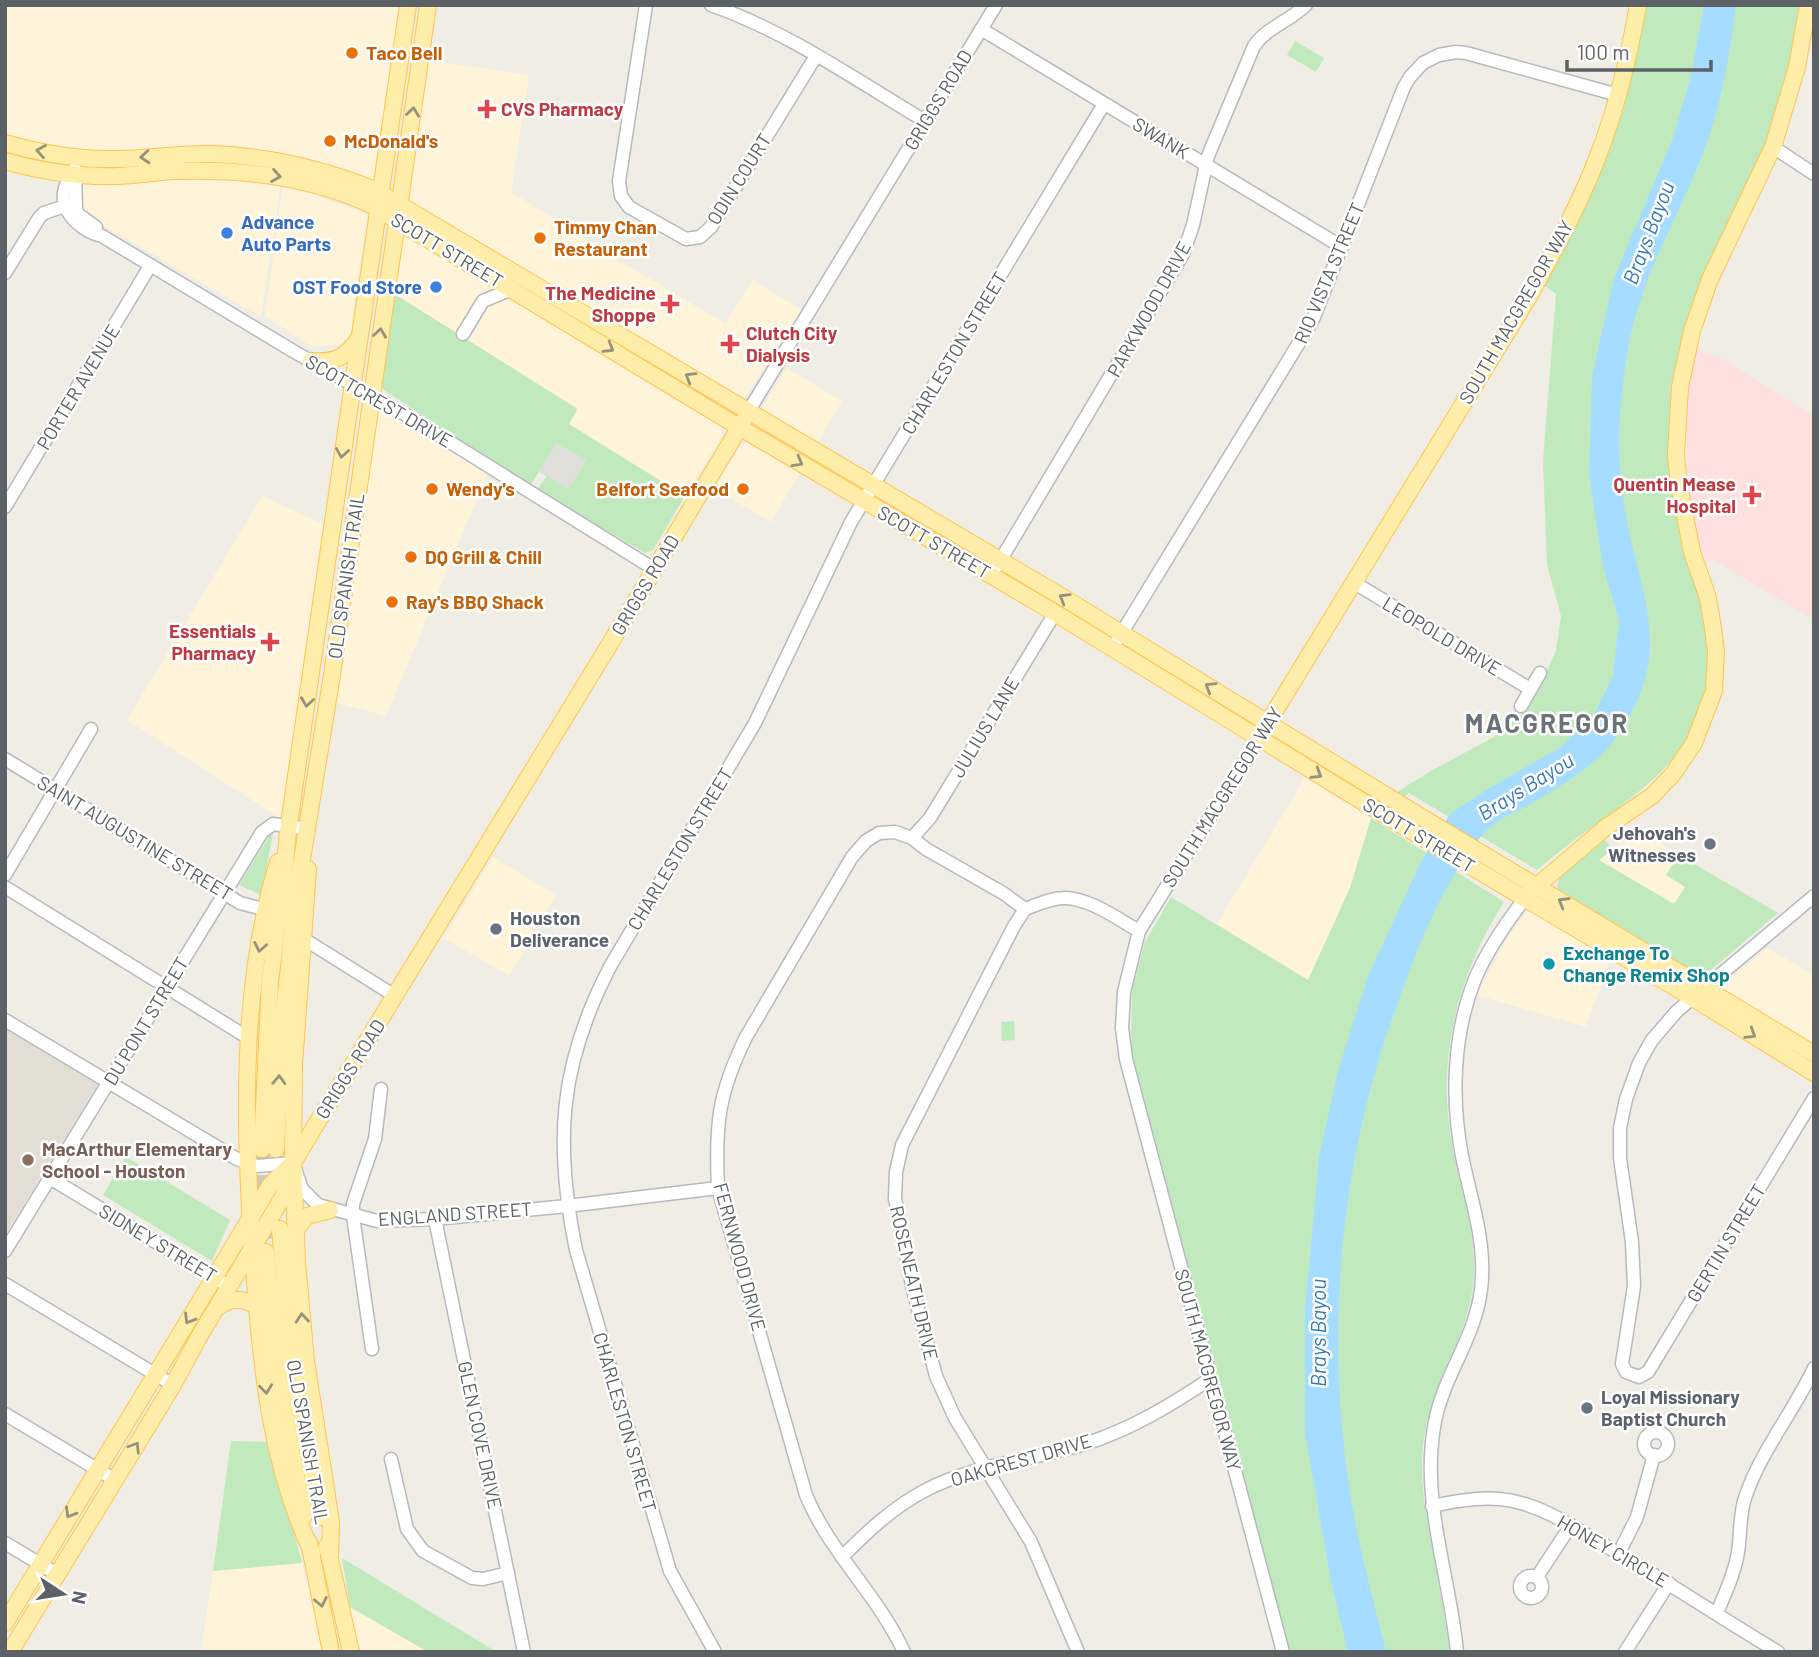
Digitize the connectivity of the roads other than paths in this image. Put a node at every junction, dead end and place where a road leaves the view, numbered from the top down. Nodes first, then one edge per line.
1 (408, 5) edge
2 (428, 5) edge
3 (646, 5) edge
4 (711, 5) edge
5 (996, 5) edge
6 (1306, 5) edge
7 (1638, 5) edge
8 (1808, 5) edge
9 (981, 29) junction
10 (816, 56) junction
11 (397, 86) junction
12 (416, 86) junction
13 (1618, 95) junction
14 (1104, 104) junction
15 (925, 121) junction
16 (5, 142) edge
17 (1773, 147) junction
18 (213, 154) junction
19 (5, 161) edge
20 (1206, 164) junction
21 (76, 165) junction
22 (217, 171) junction
23 (1814, 174) edge
24 (381, 202) junction
25 (65, 206) junction
26 (398, 212) junction
27 (102, 236) junction
28 (1342, 247) junction
29 (150, 266) junction
30 (5, 273) edge
31 (516, 282) junction
32 (463, 334) dead end
33 (360, 336) junction
34 (311, 361) junction
35 (353, 385) junction
36 (371, 396) junction
37 (748, 412) junction
38 (739, 427) junction
39 (875, 485) junction
40 (865, 501) junction
41 (5, 507) edge
42 (332, 518) junction
43 (353, 523) junction
44 (1001, 561) junction
45 (654, 569) junction
46 (992, 576) junction
47 (1353, 582) junction
48 (1055, 613) junction
49 (1122, 634) junction
50 (1113, 648) junction
51 (313, 658) junction
52 (334, 660) junction
53 (1540, 673) dead end
54 (1530, 689) junction
55 (1521, 706) dead end
56 (1268, 723) junction
57 (91, 729) dead end
58 (1258, 738) junction
59 (5, 759) edge
60 (56, 790) junction
61 (288, 828) junction
62 (307, 831) junction
63 (912, 838) junction
64 (5, 875) edge
65 (1505, 877) junction
66 (1536, 885) junction
67 (5, 887) edge
68 (223, 892) junction
69 (1525, 898) junction
70 (1813, 899) edge
71 (1025, 909) junction
72 (267, 911) junction
73 (1139, 932) junction
74 (304, 939) junction
75 (167, 987) junction
76 (1706, 987) junction
77 (395, 996) junction
78 (1693, 998) junction
79 (5, 1020) edge
80 (250, 1039) junction
81 (1814, 1054) edge
82 (1814, 1073) edge
83 (108, 1084) junction
84 (381, 1089) dead end
85 (1814, 1098) edge
86 (248, 1163) junction
87 (293, 1163) junction
88 (50, 1178) junction
89 (718, 1188) junction
90 (567, 1206) junction
91 (330, 1210) junction
92 (353, 1216) junction
93 (250, 1219) junction
94 (435, 1219) junction
95 (288, 1229) junction
96 (259, 1250) junction
97 (5, 1251) edge
98 (214, 1278) junction
99 (5, 1284) edge
100 (230, 1284) junction
101 (257, 1306) junction
102 (216, 1308) junction
103 (372, 1349) dead end
104 (1814, 1368) edge
105 (155, 1374) junction
106 (1210, 1379) junction
107 (173, 1385) junction
108 (5, 1414) edge
109 (1654, 1455) dead end
110 (391, 1459) dead end
111 (97, 1469) junction
112 (986, 1469) junction
113 (115, 1480) junction
114 (1432, 1507) junction
115 (1571, 1525) junction
116 (5, 1543) edge
117 (1619, 1553) junction
118 (842, 1557) junction
119 (313, 1560) junction
120 (331, 1561) junction
121 (39, 1564) junction
122 (508, 1573) junction
123 (57, 1574) junction
124 (1537, 1577) dead end
125 (1669, 1583) junction
126 (1717, 1613) junction
127 (5, 1623) edge
128 (1762, 1648) edge
129 (10, 1652) edge
130 (331, 1652) edge
131 (351, 1652) edge
132 (524, 1652) edge
133 (715, 1652) edge
134 (904, 1652) edge
135 (1078, 1652) edge
136 (1283, 1652) edge
137 (1457, 1652) edge
138 (1625, 1652) edge
139 (1778, 1652) edge

1 - 11 main road, OLD SPANISH TRAIL
2 - 12 main road, OLD SPANISH TRAIL
3 - 10 street, ODIN COURT
4 - 10 street
5 - 9 street, GRIGGS ROAD
6 - 20 street, PARKWOOD DRIVE
7 - 13 main road, SOUTH MACGREGOR WAY
8 - 17 main road
9 - 14 street, SWANK
9 - 15 street, GRIGGS ROAD
10 - 15 street
11 - 12 main road
11 - 24 main road, OLD SPANISH TRAIL
26 -> 12 main road, OLD SPANISH TRAIL
13 - 28 street, RIO VISTA STREET
13 - 47 main road, SOUTH MACGREGOR WAY
14 - 20 street, SWANK
14 - 39 street, CHARLESTON STREET
15 - 37 street, GRIGGS ROAD
21 -> 16 main road, SCOTT STREET
17 - 23 street
17 - 66 main road
18 -> 21 main road, SCOTT STREET
18 - 22 main road
18 - 24 main road, SCOTT STREET
19 - 21 main road, SCOTT STREET
20 - 28 street, SWANK
20 - 44 street, PARKWOOD DRIVE
21 - 22 main road, SCOTT STREET
21 - 25 street
21 - 27 street, SCOTTCREST DRIVE
22 -> 24 main road, SCOTT STREET
24 - 26 main road, SCOTT STREET
24 - 33 main road, OLD SPANISH TRAIL
25 - 27 street, SCOTTCREST DRIVE
25 - 30 street
26 - 31 main road, SCOTT STREET
36 -> 26 main road, OLD SPANISH TRAIL
27 - 29 street, SCOTTCREST DRIVE
28 - 49 street, RIO VISTA STREET
29 - 34 street, SCOTTCREST DRIVE
29 - 41 street, PORTER AVENUE
31 - 32 street
37 -> 31 main road, SCOTT STREET
31 -> 38 main road, SCOTT STREET
33 - 34 main road
33 - 35 main road, OLD SPANISH TRAIL
34 - 35 street, SCOTTCREST DRIVE
35 - 36 street, SCOTTCREST DRIVE
35 -> 42 main road, OLD SPANISH TRAIL
36 - 43 main road, OLD SPANISH TRAIL
36 - 45 street, SCOTTCREST DRIVE
37 - 38 main road, GRIGGS ROAD
37 - 39 main road, SCOTT STREET
38 -> 40 main road, SCOTT STREET
38 - 45 main road, GRIGGS ROAD
39 - 40 street, CHARLESTON STREET
39 - 44 main road, SCOTT STREET
40 - 46 main road, SCOTT STREET
40 - 90 street, CHARLESTON STREET
42 - 43 main road
42 - 51 main road, OLD SPANISH TRAIL
43 - 52 main road, OLD SPANISH TRAIL
44 - 46 street, PARKWOOD DRIVE
49 -> 44 main road, SCOTT STREET
45 - 77 main road, GRIGGS ROAD
46 - 48 main road, SCOTT STREET
47 - 54 street, LEOPOLD DRIVE
47 - 56 main road, SOUTH MACGREGOR WAY
48 - 50 main road, SCOTT STREET
48 - 63 street, JULIUS LANE
49 - 50 street, RIO VISTA STREET
56 -> 49 main road, SCOTT STREET
50 - 58 main road, SCOTT STREET
51 - 52 main road
51 -> 61 main road, OLD SPANISH TRAIL
52 - 62 main road, OLD SPANISH TRAIL
53 - 54 street
54 - 55 street
56 - 58 main road, SOUTH MACGREGOR WAY
56 - 65 main road, SCOTT STREET
57 - 60 street
58 -> 65 main road, SCOTT STREET
58 - 73 street, SOUTH MACGREGOR WAY
59 - 60 street, SAINT AUGUSTINE STREET
60 - 64 street
60 - 68 street, SAINT AUGUSTINE STREET
61 - 62 street
61 -> 62 main road, OLD SPANISH TRAIL
61 - 68 street, DU PONT STREET
61 - 72 main road
62 - 74 main road
63 - 71 street
63 - 89 street, FERNWOOD DRIVE
65 - 66 main road, SCOTT STREET
65 - 69 main road, SCOTT STREET
66 - 69 main road
76 -> 66 main road, SCOTT STREET
67 - 75 street
68 - 72 street, SAINT AUGUSTINE STREET
68 - 75 street, DU PONT STREET
69 - 78 main road, SCOTT STREET
69 - 114 street
70 - 76 street
71 - 73 street
71 - 112 street, ROSENEATH DRIVE
72 -> 80 main road
73 - 106 street, SOUTH MACGREGOR WAY
74 - 77 street
74 - 87 main road
75 - 80 street
75 - 83 street, DU PONT STREET
76 - 78 street
76 - 81 main road, SCOTT STREET
77 - 87 main road, GRIGGS ROAD
78 -> 82 main road, SCOTT STREET
78 - 85 street, GERTIN STREET
79 - 83 street
80 - 86 main road
83 - 86 street
83 - 88 street, DU PONT STREET
84 - 92 street
86 - 87 street
86 - 93 main road
87 - 91 street, ENGLAND STREET
87 - 93 main road, GRIGGS ROAD
87 - 95 main road
87 - 96 main road, GRIGGS ROAD
88 - 97 street, DU PONT STREET
88 - 98 street, SIDNEY STREET
89 - 90 street, ENGLAND STREET
89 - 118 street, FERNWOOD DRIVE
90 - 94 street, ENGLAND STREET
90 - 133 street, CHARLESTON STREET
91 - 92 street, ENGLAND STREET
91 - 95 main road
92 - 94 street, ENGLAND STREET
92 - 103 street
93 - 96 main road
93 - 98 main road, GRIGGS ROAD
94 - 122 street, GLEN COVE DRIVE
120 -> 95 main road
96 - 100 main road, GRIGGS ROAD
96 - 101 main road
96 - 119 main road, OLD SPANISH TRAIL
98 - 100 street, SIDNEY STREET
98 -> 105 main road, GRIGGS ROAD
99 - 105 street
100 - 102 main road, GRIGGS ROAD
101 - 102 main road
101 -> 119 main road
102 - 107 main road, GRIGGS ROAD
104 - 126 street
105 - 107 street
105 - 111 main road, GRIGGS ROAD
106 - 112 street, OAKCREST DRIVE
106 - 136 street, SOUTH MACGREGOR WAY
113 -> 107 main road, GRIGGS ROAD
108 - 111 street
109 - 117 street
110 - 122 street
111 - 113 street
111 -> 121 main road, GRIGGS ROAD
112 - 118 street, OAKCREST DRIVE
112 - 135 street, ROSENEATH DRIVE
113 - 123 main road, GRIGGS ROAD
114 - 115 street, HONEY CIRCLE
114 - 137 street
115 - 117 street, HONEY CIRCLE
115 - 124 street
116 - 121 street
117 - 125 street, HONEY CIRCLE
118 - 134 street, FERNWOOD DRIVE
119 - 120 main road
119 -> 130 main road, OLD SPANISH TRAIL
120 - 131 main road
121 - 123 street
121 - 127 main road, GRIGGS ROAD
122 - 132 street, GLEN COVE DRIVE
123 - 129 main road, GRIGGS ROAD
125 - 126 street, HONEY CIRCLE
125 - 138 street
126 - 128 street, HONEY CIRCLE
128 - 139 street, HONEY CIRCLE

